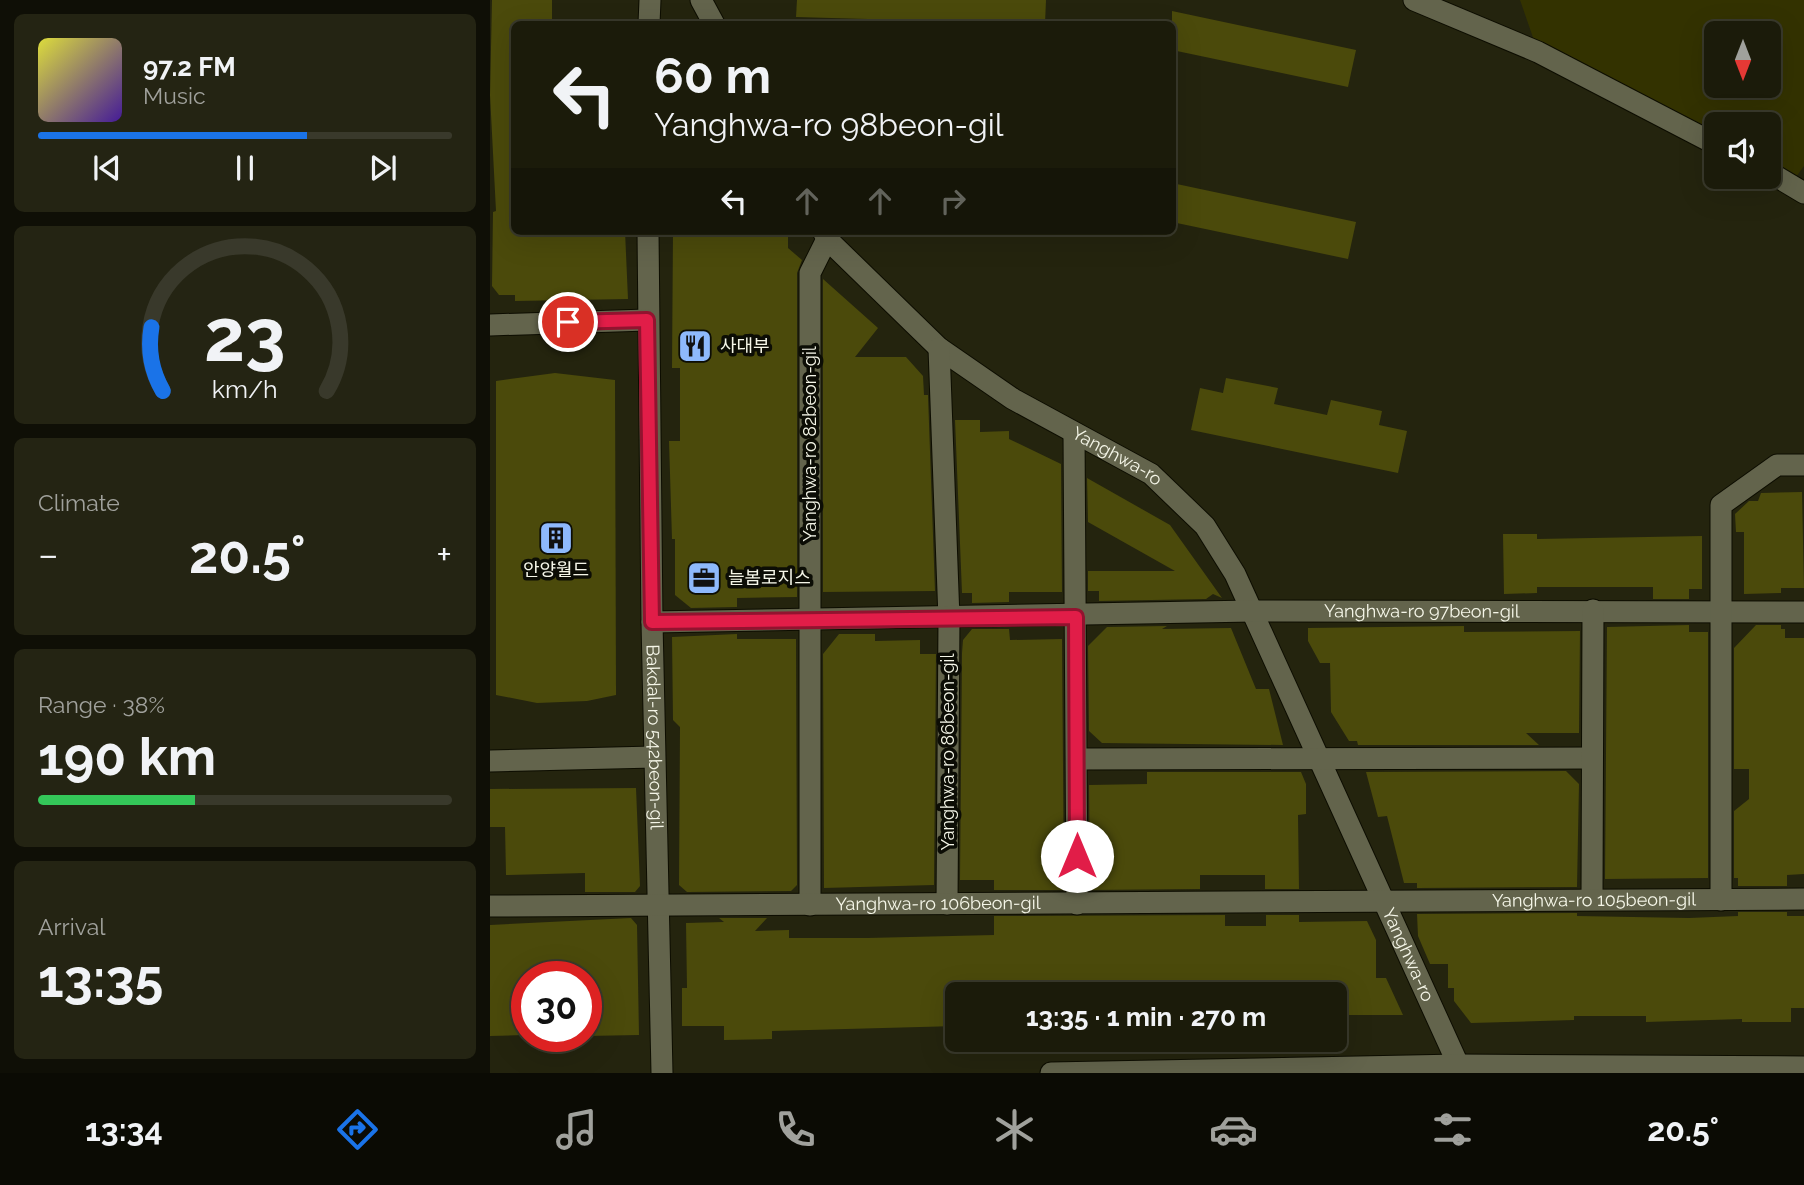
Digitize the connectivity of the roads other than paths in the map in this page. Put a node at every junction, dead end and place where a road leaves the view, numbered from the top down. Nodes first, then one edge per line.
1 (650, 0) edge
2 (701, 0) edge
3 (1414, 0) edge
4 (649, 21) edge
5 (712, 21) edge
6 (1704, 138) edge
7 (1781, 179) edge
8 (1804, 193) edge
9 (648, 235) edge
10 (825, 235) edge
11 (647, 320) junction
12 (490, 325) edge
13 (939, 348) junction
14 (1074, 433) junction
15 (1804, 465) edge
16 (1593, 610) junction
17 (1253, 611) junction
18 (1804, 612) edge
19 (1721, 614) junction
20 (1076, 617) junction
21 (949, 619) junction
22 (810, 620) junction
23 (652, 622) junction
24 (654, 757) junction
25 (1592, 758) junction
26 (1077, 759) junction
27 (1318, 760) junction
28 (490, 761) edge
29 (1592, 899) junction
30 (1804, 899) edge
31 (1721, 900) junction
32 (1384, 903) junction
33 (947, 904) junction
34 (1077, 904) junction
35 (810, 905) junction
36 (490, 906) edge
37 (659, 906) junction
38 (1804, 1067) edge
39 (1461, 1069) edge
40 (1279, 1071) edge
41 (662, 1073) edge
42 (1051, 1073) edge

1 - 4 street
2 - 5 street
3 - 6 street
7 - 8 street
9 - 11 street, Bakdal-ro 542beon-gil
10 - 13 street, Yanghwa-ro
10 - 22 street, Yanghwa-ro 82beon-gil
11 - 12 street
11 - 23 street, Bakdal-ro 542beon-gil
13 - 14 street, Yanghwa-ro
13 - 21 street, Yanghwa-ro 86beon-gil
14 - 17 street, Yanghwa-ro
14 - 20 street
15 - 19 street
16 - 17 street, Yanghwa-ro 97beon-gil
16 - 19 street, Yanghwa-ro 97beon-gil
16 - 25 street
17 - 20 street, Yanghwa-ro 97beon-gil
17 - 27 street, Yanghwa-ro
18 - 19 street, Yanghwa-ro 97beon-gil
19 - 31 street
20 - 21 street, Yanghwa-ro 97beon-gil
20 - 26 street
21 - 22 street, Yanghwa-ro 97beon-gil
21 - 33 street, Yanghwa-ro 86beon-gil
22 - 23 street, Yanghwa-ro 97beon-gil
22 - 35 street, Yanghwa-ro 82beon-gil
23 - 24 street, Bakdal-ro 542beon-gil
24 - 28 street
24 - 37 street, Bakdal-ro 542beon-gil
25 - 27 street
25 - 29 street
26 - 27 street
26 - 34 street
27 - 32 street, Yanghwa-ro
29 - 31 street, Yanghwa-ro 105beon-gil
29 - 32 street, Yanghwa-ro 105beon-gil
30 - 31 street, Yanghwa-ro 105beon-gil
32 - 34 street, Yanghwa-ro 106beon-gil
32 - 39 street, Yanghwa-ro
33 - 34 street, Yanghwa-ro 106beon-gil
33 - 35 street, Yanghwa-ro 106beon-gil
35 - 37 street, Yanghwa-ro 106beon-gil
36 - 37 street
37 - 41 street, Bakdal-ro 542beon-gil
38 - 39 street
39 - 40 street
40 - 42 street

